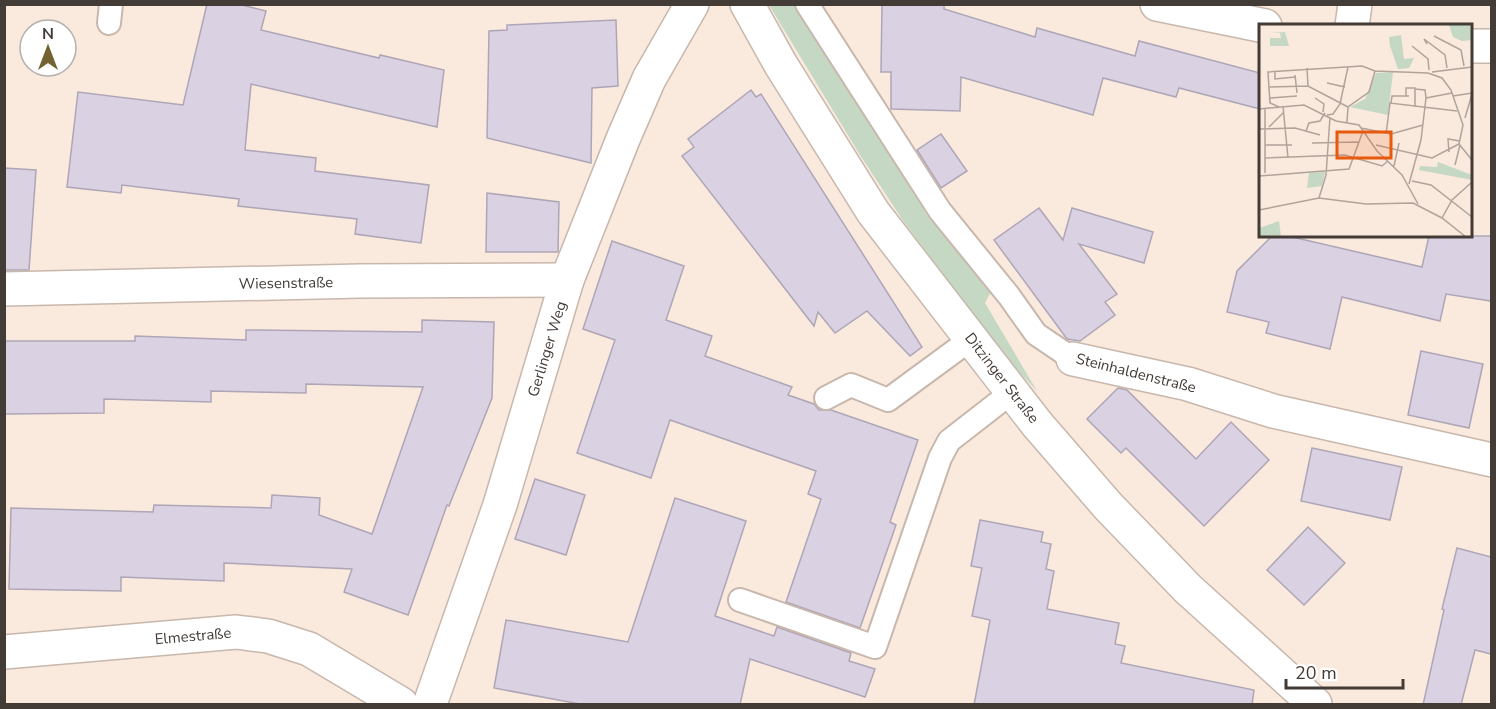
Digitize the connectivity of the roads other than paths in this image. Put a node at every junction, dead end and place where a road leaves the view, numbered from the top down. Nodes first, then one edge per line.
1 (692, 4) edge
2 (747, 4) edge
3 (807, 4) edge
4 (1156, 4) edge
5 (1355, 4) edge
6 (1352, 24) edge
7 (1259, 25) edge
8 (1472, 46) edge
9 (1491, 46) edge
10 (567, 280) junction
11 (4, 290) edge
12 (971, 339) junction
13 (1073, 359) joint
14 (1012, 392) junction
15 (826, 398) dead end
16 (1491, 460) edge
17 (740, 600) dead end
18 (4, 652) edge
19 (401, 705) edge
20 (430, 705) edge
21 (1316, 705) edge

1 - 10 street, Gerlinger Weg
2 - 12 street, Ditzinger Straße
3 - 13 lane, Steinhaldenstraße
4 - 7 street
5 - 6 street
8 - 9 street
10 - 11 street, Wiesenstraße
10 - 20 street, Gerlinger Weg
12 - 14 street, Ditzinger Straße
12 - 15 lane
13 - 16 street, Steinhaldenstraße
14 - 17 lane
14 - 21 street, Ditzinger Straße
18 - 19 street, Elmestraße

